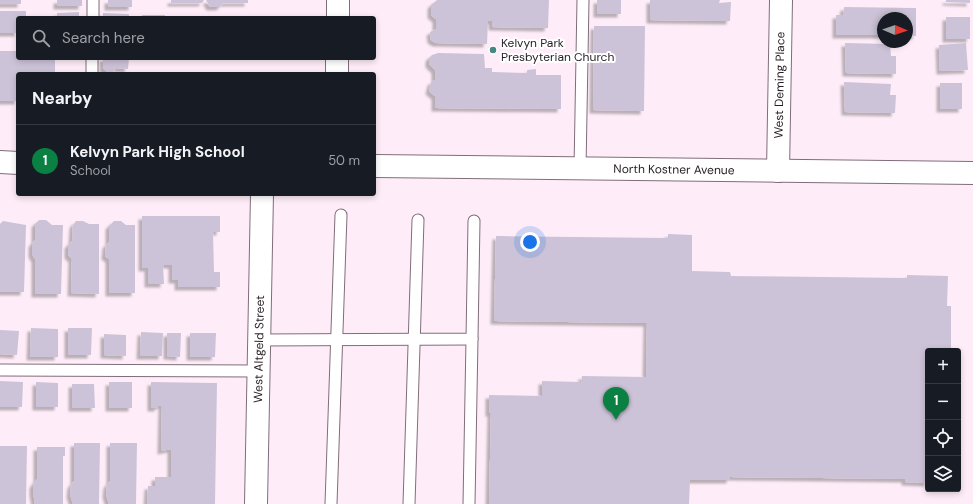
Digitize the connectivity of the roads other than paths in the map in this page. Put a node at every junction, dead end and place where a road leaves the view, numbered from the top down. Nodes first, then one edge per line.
1 (93, 0) edge
2 (338, 0) edge
3 (583, 0) edge
4 (781, 0) edge
5 (93, 16) edge
6 (338, 16) edge
7 (92, 60) edge
8 (337, 60) edge
9 (92, 72) edge
10 (337, 72) edge
11 (0, 162) edge
12 (16, 163) edge
13 (376, 166) edge
14 (580, 169) junction
15 (778, 171) junction
16 (973, 173) edge
17 (262, 196) edge
18 (341, 215) dead end
19 (418, 220) dead end
20 (474, 221) dead end
21 (338, 339) junction
22 (414, 339) junction
23 (472, 339) junction
24 (259, 340) junction
25 (0, 370) edge
26 (258, 371) junction
27 (256, 504) edge
28 (331, 504) edge
29 (409, 504) edge
30 (469, 504) edge

1 - 5 lane
2 - 6 street
3 - 14 lane
4 - 15 street, West Deming Place
7 - 9 lane
8 - 10 street
11 - 12 street
13 - 14 street, North Kostner Avenue
14 - 15 street, North Kostner Avenue
15 - 16 street, North Kostner Avenue
17 - 24 street, West Altgeld Street
18 - 21 lane
19 - 22 lane
20 - 23 lane
21 - 22 lane
21 - 24 lane
21 - 28 lane
22 - 23 lane
22 - 29 lane
23 - 30 lane
24 - 26 street, West Altgeld Street
25 - 26 lane
26 - 27 street, West Altgeld Street

